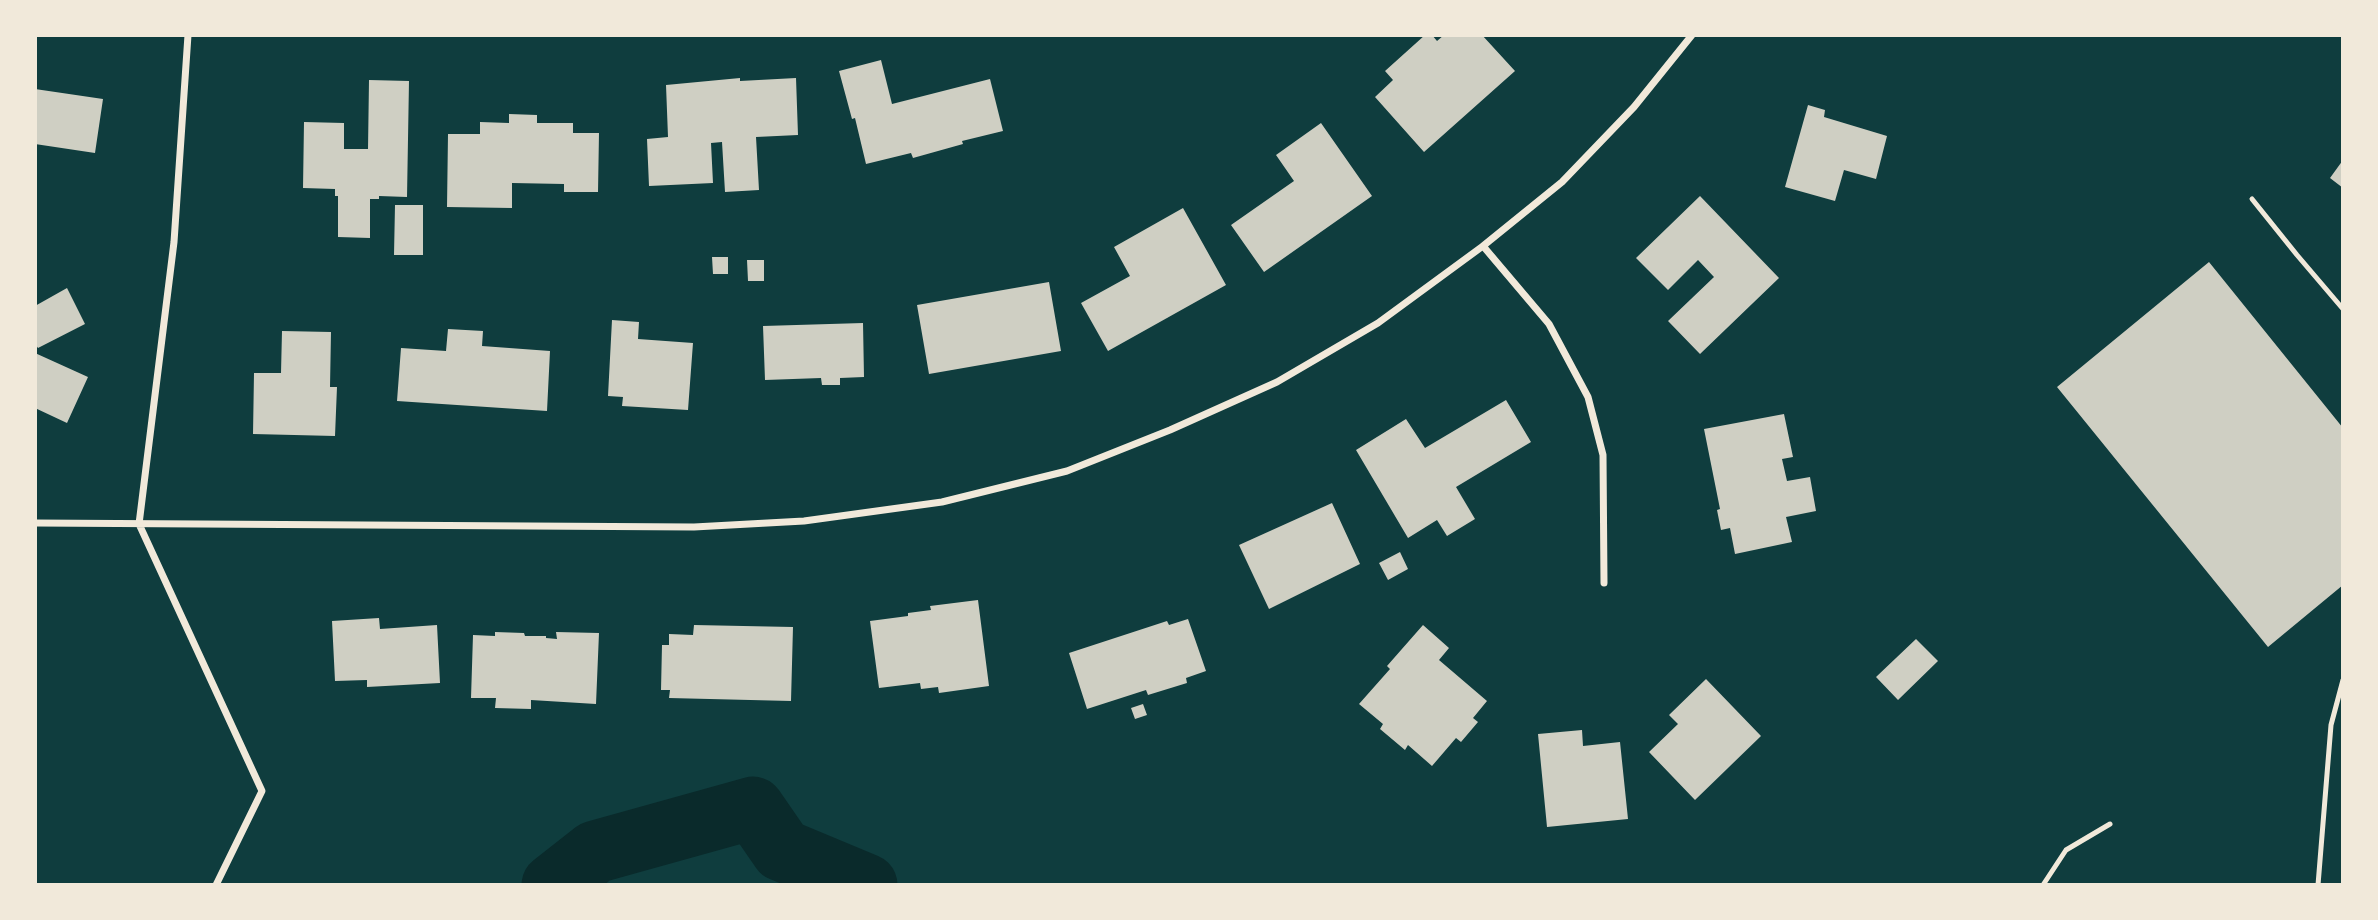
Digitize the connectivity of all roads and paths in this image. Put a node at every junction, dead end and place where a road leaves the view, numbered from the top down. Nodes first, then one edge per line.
1 (188, 35) edge
2 (1692, 35) edge
3 (2252, 199) dead end
4 (1483, 246) junction
5 (2343, 309) edge
6 (35, 523) edge
7 (139, 524) junction
8 (1604, 583) dead end
9 (2343, 680) edge
10 (2110, 824) dead end
11 (216, 885) edge
12 (2043, 885) edge
13 (2318, 885) edge

1 - 7 street
2 - 4 street
3 - 5 lane
4 - 7 street
4 - 8 street
6 - 7 street
7 - 11 street
9 - 13 lane
10 - 12 lane

